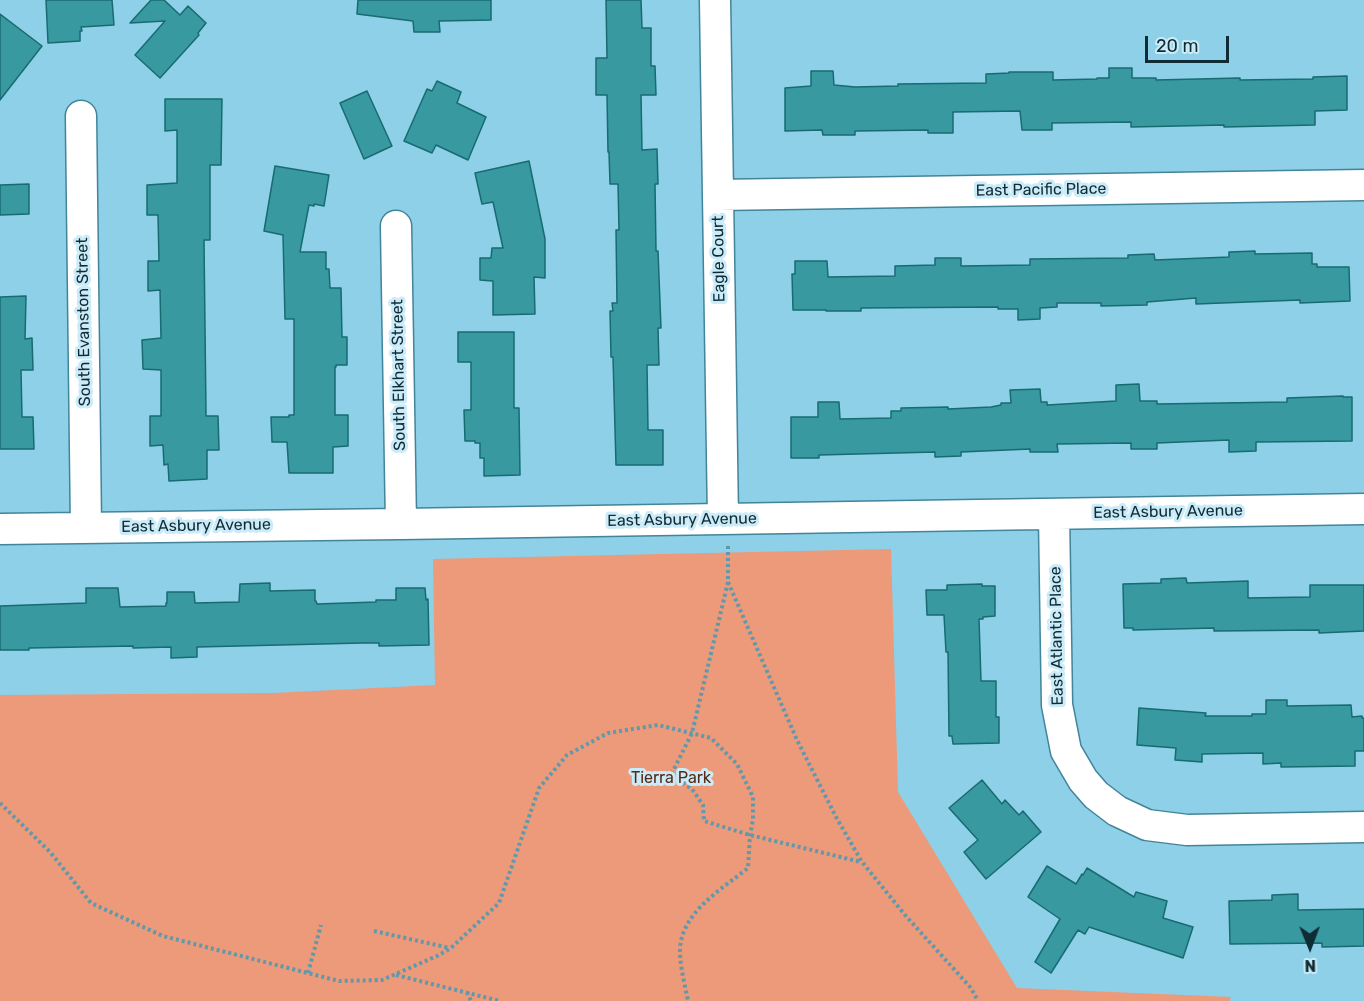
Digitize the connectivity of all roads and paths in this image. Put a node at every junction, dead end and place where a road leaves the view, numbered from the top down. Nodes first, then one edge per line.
1 (715, 0) edge
2 (81, 116) dead end
3 (1364, 185) edge
4 (718, 195) junction
5 (396, 226) dead end
6 (1364, 508) edge
7 (1054, 514) junction
8 (723, 519) junction
9 (401, 524) junction
10 (86, 528) junction
11 (0, 529) edge
12 (728, 582) junction
13 (693, 733) junction
14 (0, 803) edge
15 (1364, 827) edge
16 (750, 834) junction
17 (862, 862) junction
18 (321, 925) dead end
19 (374, 931) dead end
20 (451, 948) junction
21 (308, 973) junction
22 (395, 974) junction
23 (467, 992) junction
24 (471, 1001) edge
25 (500, 1001) edge
26 (688, 1001) edge
27 (978, 1001) edge

1 - 4 street, Eagle Court
2 - 10 street, South Evanston Street
3 - 4 street, East Pacific Place
4 - 8 street, Eagle Court
5 - 9 street, South Elkhart Street
6 - 7 street, East Asbury Avenue
7 - 8 street, East Asbury Avenue
7 - 15 street, East Atlantic Place
8 - 9 street, East Asbury Avenue
8 - 12 path
9 - 10 street, East Asbury Avenue
10 - 11 street, East Asbury Avenue
12 - 13 path
12 - 17 path
13 - 16 path
13 - 16 path
13 - 20 path
14 - 21 path
16 - 17 path
16 - 26 path
17 - 27 path
18 - 21 path
19 - 20 path
20 - 22 path
21 - 22 path
22 - 23 path
23 - 24 path
23 - 25 path

